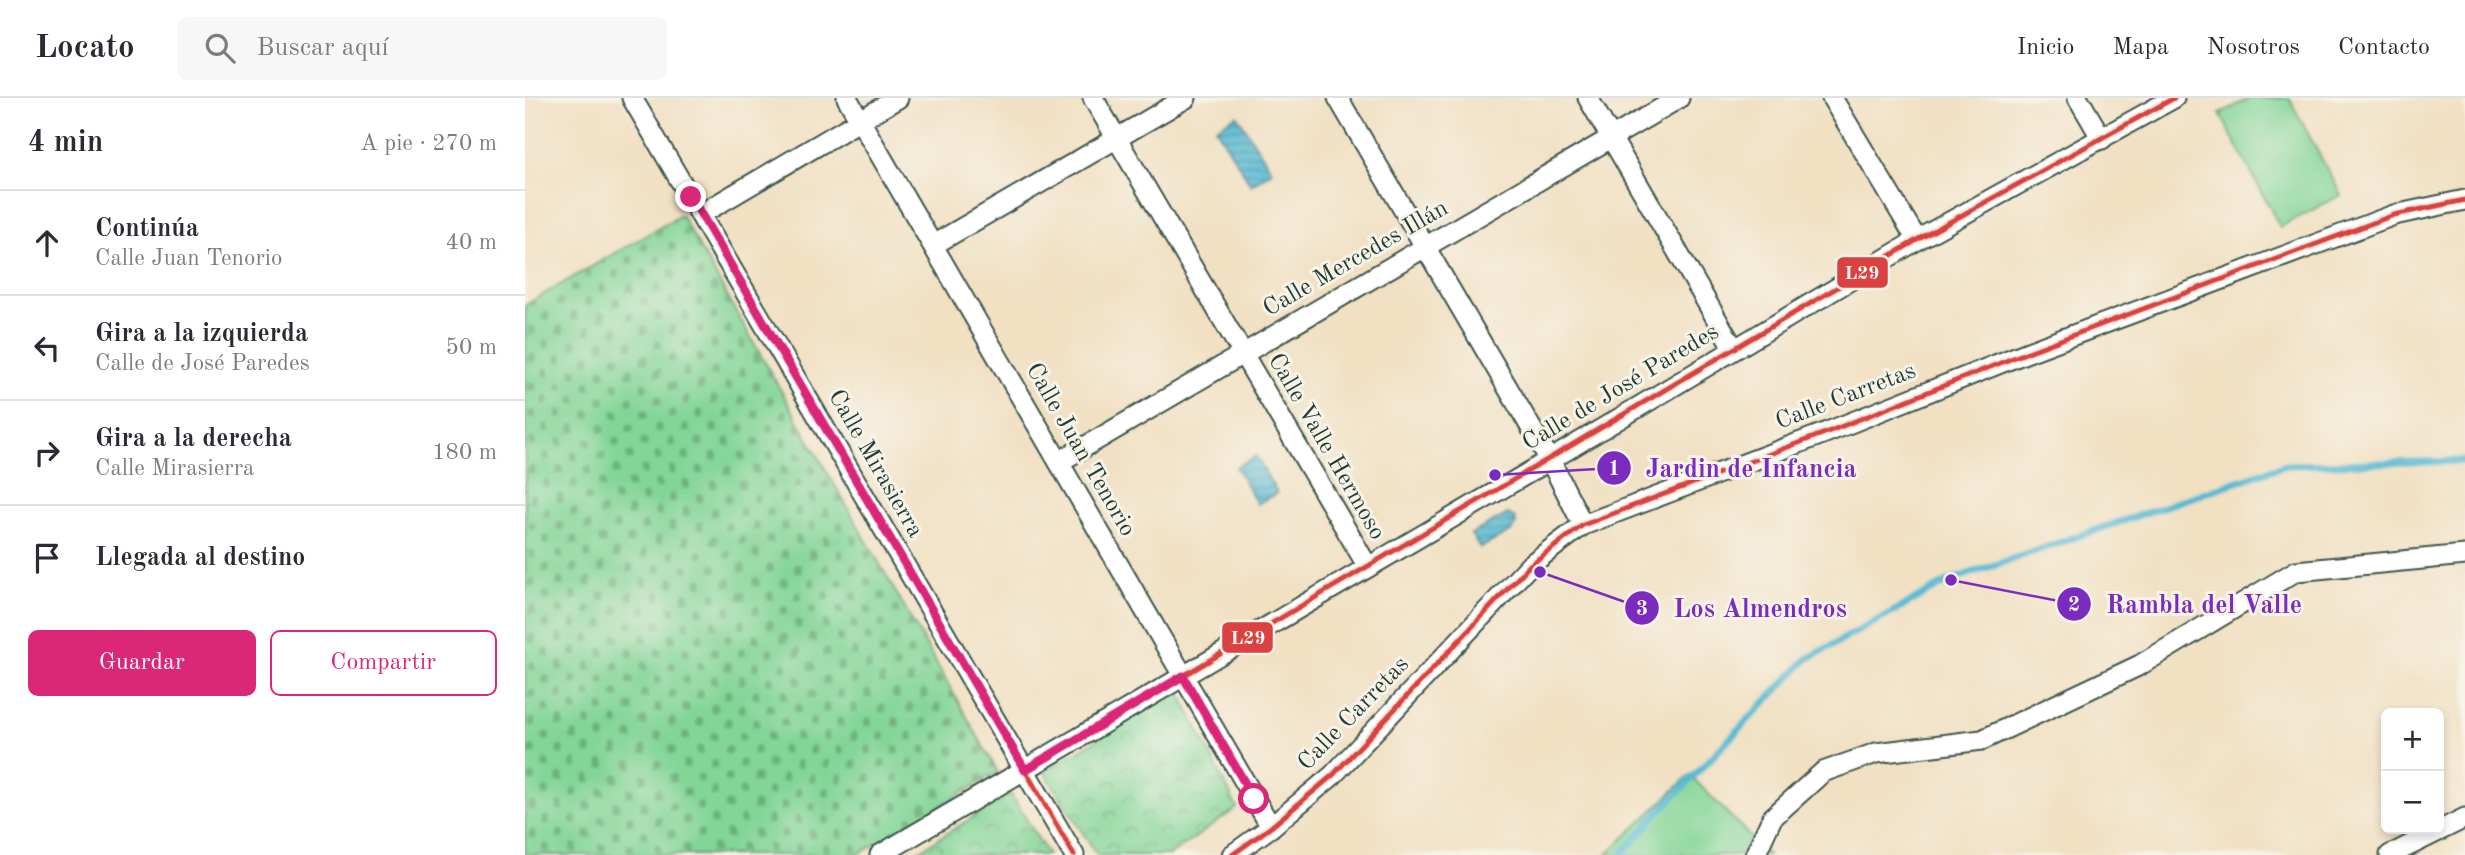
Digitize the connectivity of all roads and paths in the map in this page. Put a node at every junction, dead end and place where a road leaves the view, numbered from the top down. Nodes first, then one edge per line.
1 (632, 98) edge
2 (847, 98) edge
3 (898, 98) edge
4 (1093, 98) edge
5 (1186, 98) edge
6 (1338, 98) edge
7 (1588, 98) edge
8 (1679, 98) edge
9 (1832, 98) edge
10 (2078, 98) edge
11 (2174, 98) edge
12 (860, 120) junction
13 (1117, 138) junction
14 (1611, 138) junction
15 (2102, 139) junction
16 (2465, 200) edge
17 (701, 214) junction
18 (1917, 240) junction
19 (933, 245) junction
20 (1425, 247) junction
21 (1734, 349) junction
22 (1243, 354) junction
23 (1550, 460) junction
24 (1059, 462) junction
25 (1583, 525) junction
26 (2465, 555) edge
27 (1368, 568) junction
28 (1183, 676) junction
29 (1025, 770) junction
30 (2465, 818) edge
31 (1271, 827) junction
32 (2401, 852) edge
33 (880, 855) edge
34 (1074, 855) edge
35 (1232, 855) edge
36 (1755, 855) edge

1 - 17 street, Calle Mirasierra
2 - 12 street, Calle Juan Tenorio
3 - 12 street
4 - 13 street, Calle Valle Hermoso
5 - 13 street
6 - 20 street
7 - 14 street
8 - 14 street, Calle Mercedes Illán
9 - 18 street
10 - 15 street
11 - 15 street, Calle de José Paredes
12 - 17 street
12 - 19 street, Calle Juan Tenorio
13 - 19 street
13 - 22 street, Calle Valle Hermoso
14 - 20 street, Calle Mercedes Illán
14 - 21 street
15 - 18 street, Calle de José Paredes
16 - 25 street, Calle Carretas
17 - 29 street, Calle Mirasierra
18 - 21 street, Calle de José Paredes
19 - 24 street, Calle Juan Tenorio
20 - 22 street, Calle Mercedes Illán
20 - 23 street
21 - 23 street, Calle de José Paredes
22 - 24 street, Calle Mercedes Illán
22 - 27 street, Calle Valle Hermoso
23 - 25 street
23 - 27 street, Calle de José Paredes
24 - 28 street, Calle Juan Tenorio
25 - 31 street, Calle Carretas
26 - 36 street
27 - 28 street, Calle de José Paredes
28 - 29 street, Calle de José Paredes
28 - 31 street, Calle Juan Tenorio
29 - 33 street, Calle de José Paredes
29 - 34 street, Calle Mirasierra
30 - 32 street
31 - 35 street, Calle Carretas

